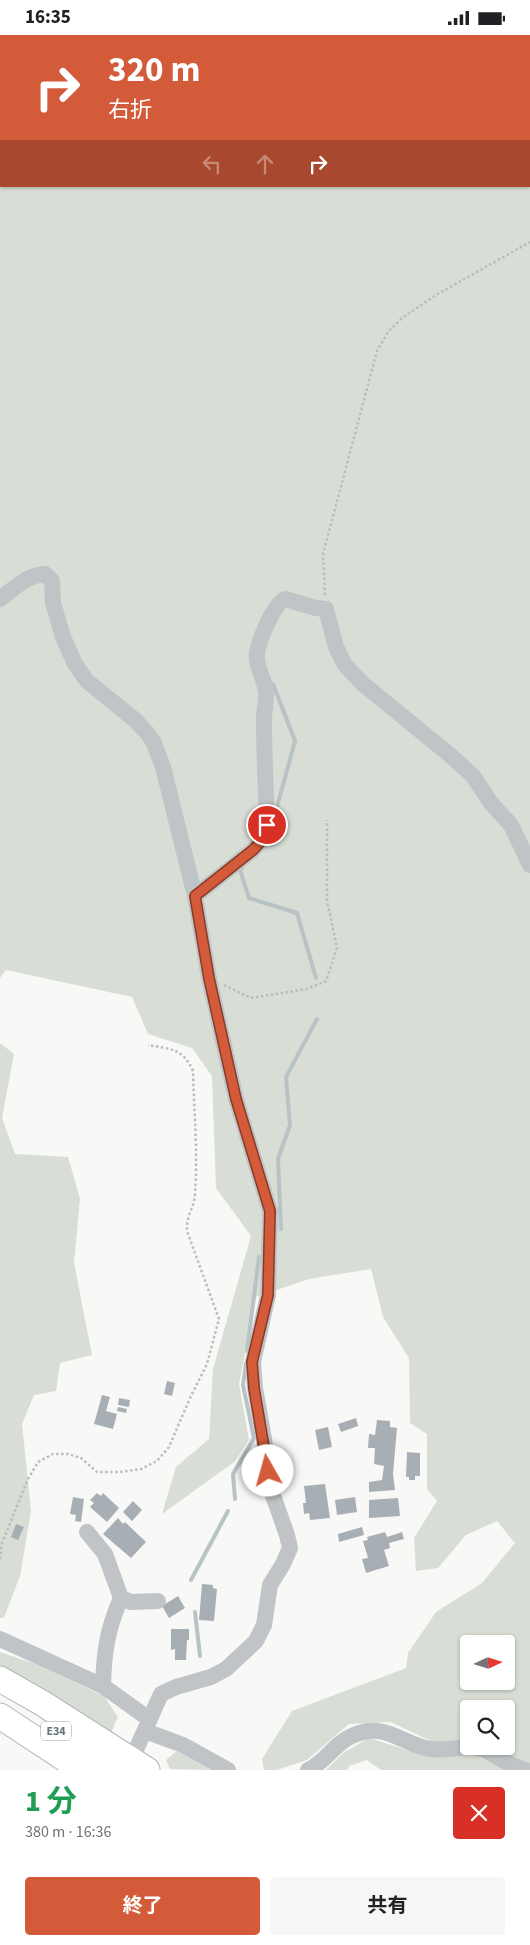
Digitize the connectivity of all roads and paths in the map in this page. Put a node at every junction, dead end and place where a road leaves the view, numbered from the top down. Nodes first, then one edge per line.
1 (530, 242) edge
2 (0, 599) edge
3 (326, 609) junction
4 (327, 820) dead end
5 (530, 865) edge
6 (195, 896) junction
7 (209, 978) junction
8 (148, 1045) dead end
9 (87, 1532) dead end
10 (0, 1559) edge
11 (121, 1599) junction
12 (158, 1601) dead end
13 (0, 1639) edge
14 (0, 1679) edge
15 (103, 1686) junction
16 (0, 1692) edge
17 (0, 1716) edge
18 (147, 1725) junction
19 (141, 1761) edge
20 (82, 1770) edge
21 (112, 1770) edge
22 (228, 1770) edge
23 (308, 1770) edge
24 (526, 1770) edge

1 - 3 path
2 - 6 street
3 - 5 street
3 - 6 street
4 - 7 path
6 - 7 street
7 - 18 street
8 - 10 path
9 - 11 street
11 - 12 street
11 - 15 street
13 - 15 street
14 - 19 highway
15 - 18 street
16 - 21 highway, E34
17 - 20 highway, E34
18 - 19 street
18 - 22 street
23 - 24 street

